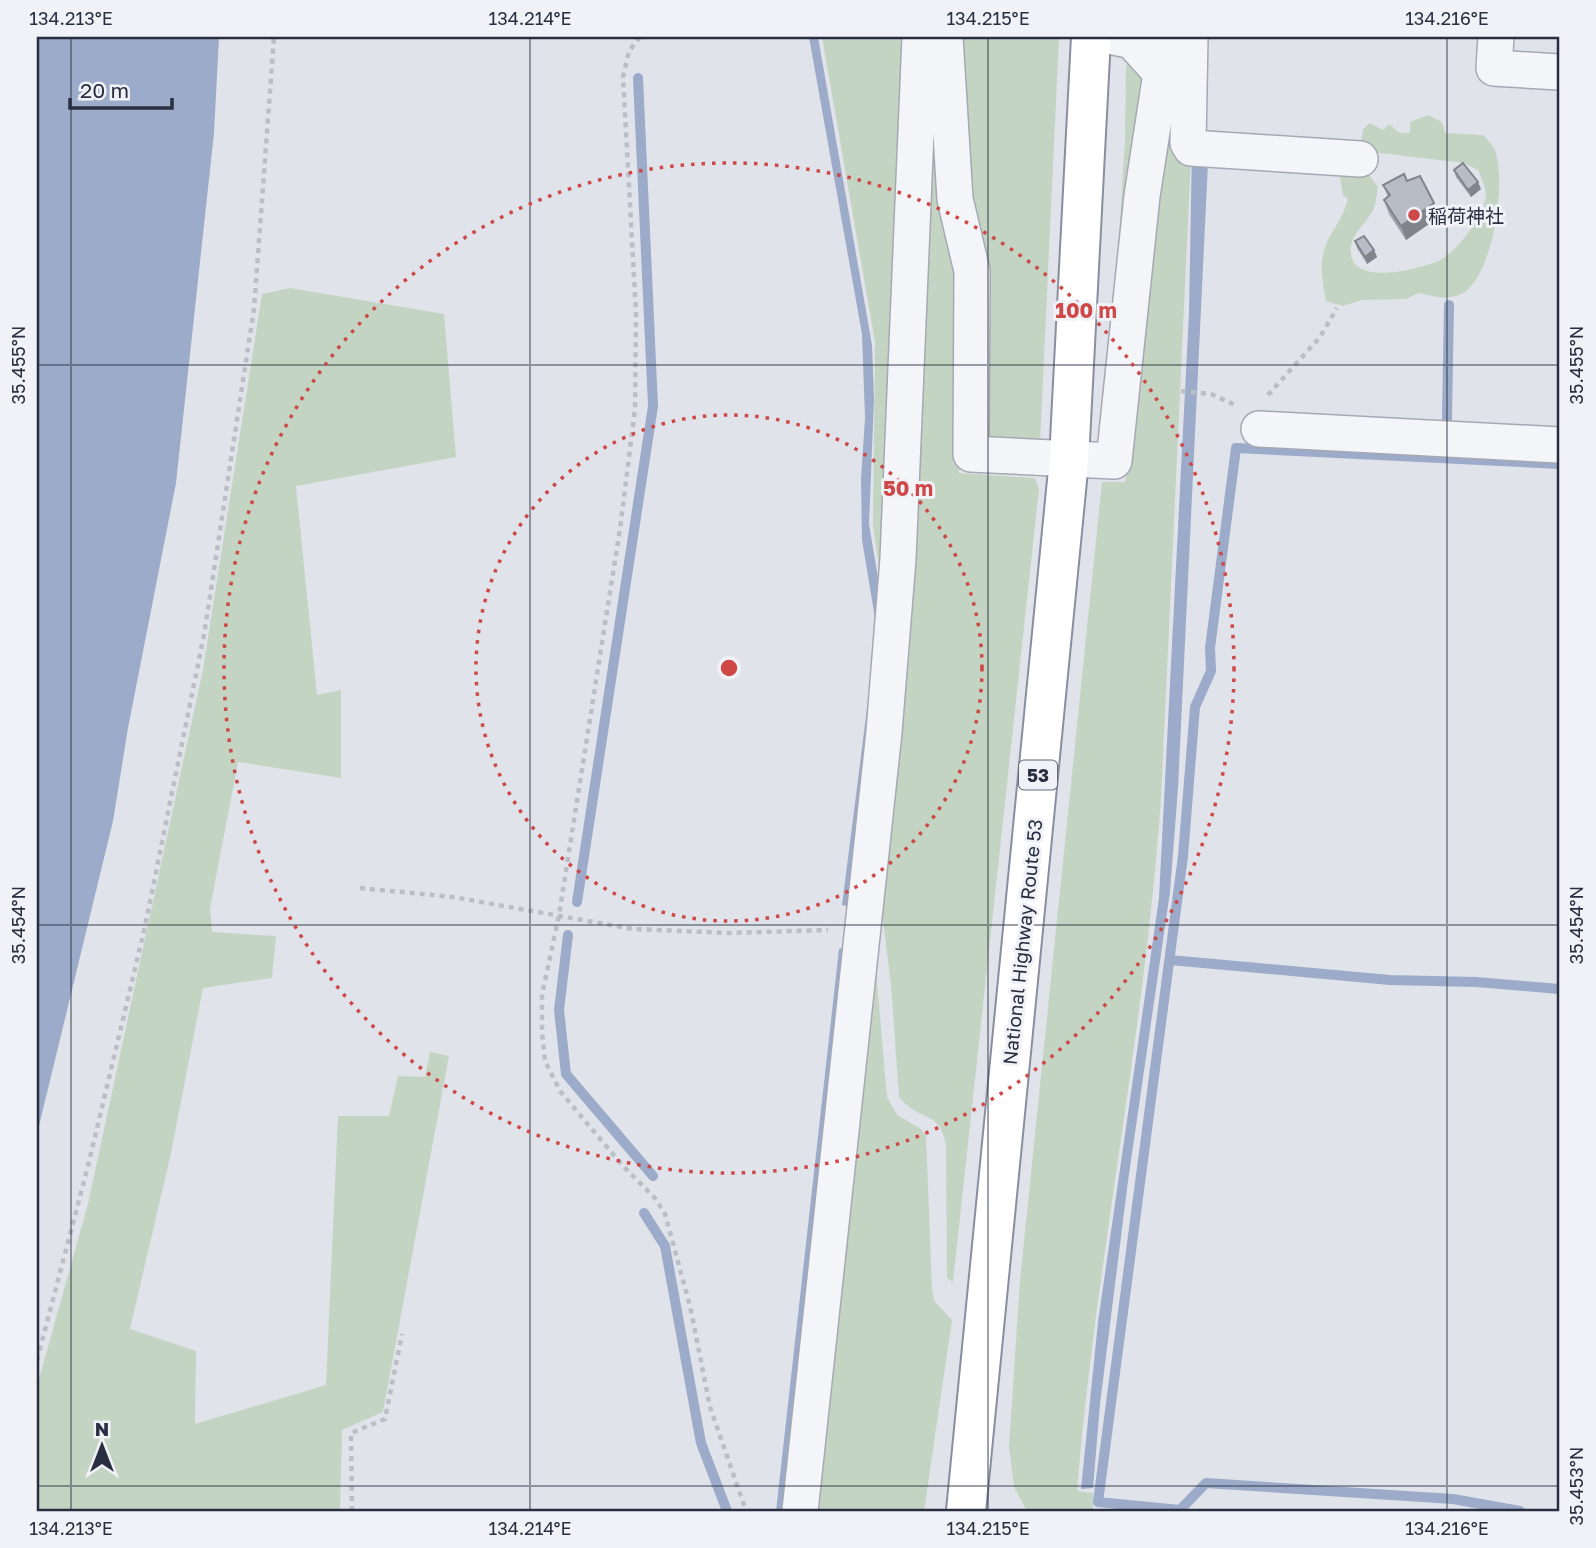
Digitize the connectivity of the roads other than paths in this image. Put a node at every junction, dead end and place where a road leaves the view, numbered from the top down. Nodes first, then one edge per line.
1 (920, 37) edge
2 (945, 37) edge
3 (1091, 37) edge
4 (1113, 37) edge
5 (1169, 37) edge
6 (1190, 37) edge
7 (1496, 37) edge
8 (1559, 72) edge
9 (1161, 73) junction
10 (1360, 159) dead end
11 (1254, 423) road end
12 (1559, 445) edge
13 (1069, 460) junction
14 (800, 1511) edge
15 (966, 1511) edge

1 - 14 street
2 - 13 street
3 - 13 highway, National Highway Route 53 / 53
4 - 9 street
5 - 9 street
6 - 10 street
7 - 8 street
9 - 13 street
11 - 12 street
13 - 15 highway, National Highway Route 53 / 53

